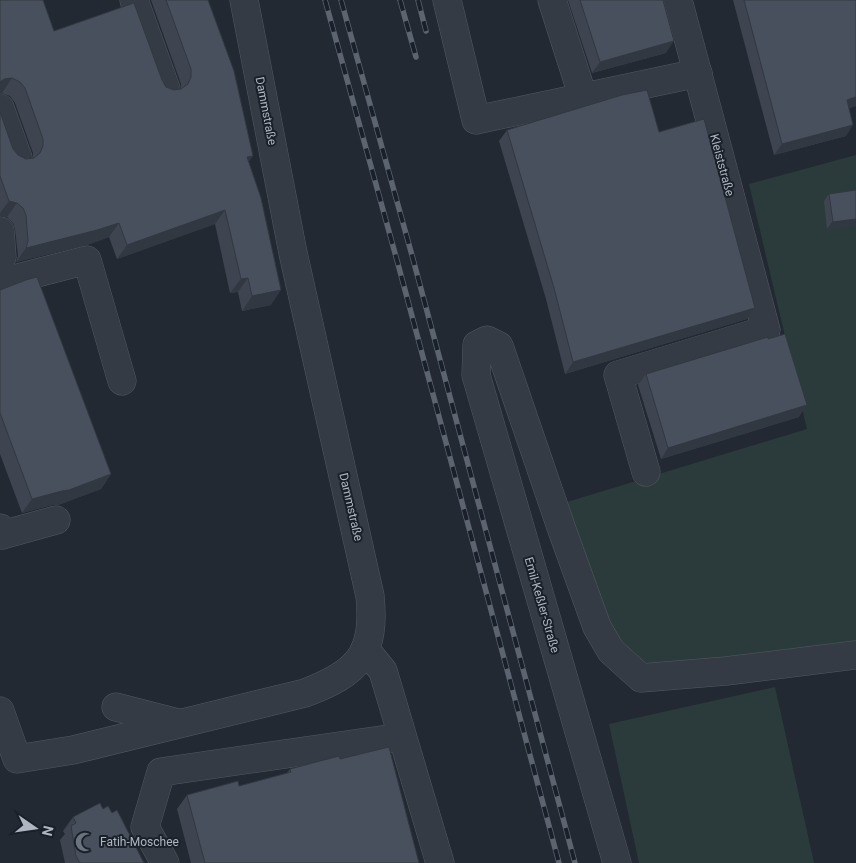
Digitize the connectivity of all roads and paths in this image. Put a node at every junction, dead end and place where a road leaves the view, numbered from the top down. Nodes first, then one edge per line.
1 (134, 0) edge
2 (244, 0) edge
3 (446, 0) edge
4 (552, 0) edge
5 (678, 0) edge
6 (698, 73) junction
7 (166, 89) edge
8 (582, 97) junction
9 (0, 108) edge
10 (18, 158) edge
11 (0, 231) edge
12 (0, 261) edge
13 (0, 277) edge
14 (122, 381) dead end
15 (646, 472) dead end
16 (56, 520) dead end
17 (0, 528) edge
18 (366, 649) junction
19 (856, 655) edge
20 (116, 706) dead end
21 (0, 711) edge
22 (182, 724) junction
23 (402, 737) junction
24 (165, 863) edge
25 (440, 863) edge
26 (617, 863) edge

1 - 7 street
2 - 18 street, Dammstraße
3 - 8 street
4 - 8 street
5 - 6 street, Kleiststraße
6 - 8 street
6 - 15 street, Kleiststraße
9 - 10 street
11 - 12 street
13 - 14 street
16 - 17 street
18 - 22 street, Dammstraße
18 - 23 street
19 - 26 street, Emil-Keßler-Straße
20 - 22 street
21 - 22 street, Dammstraße
23 - 24 street
23 - 25 street

